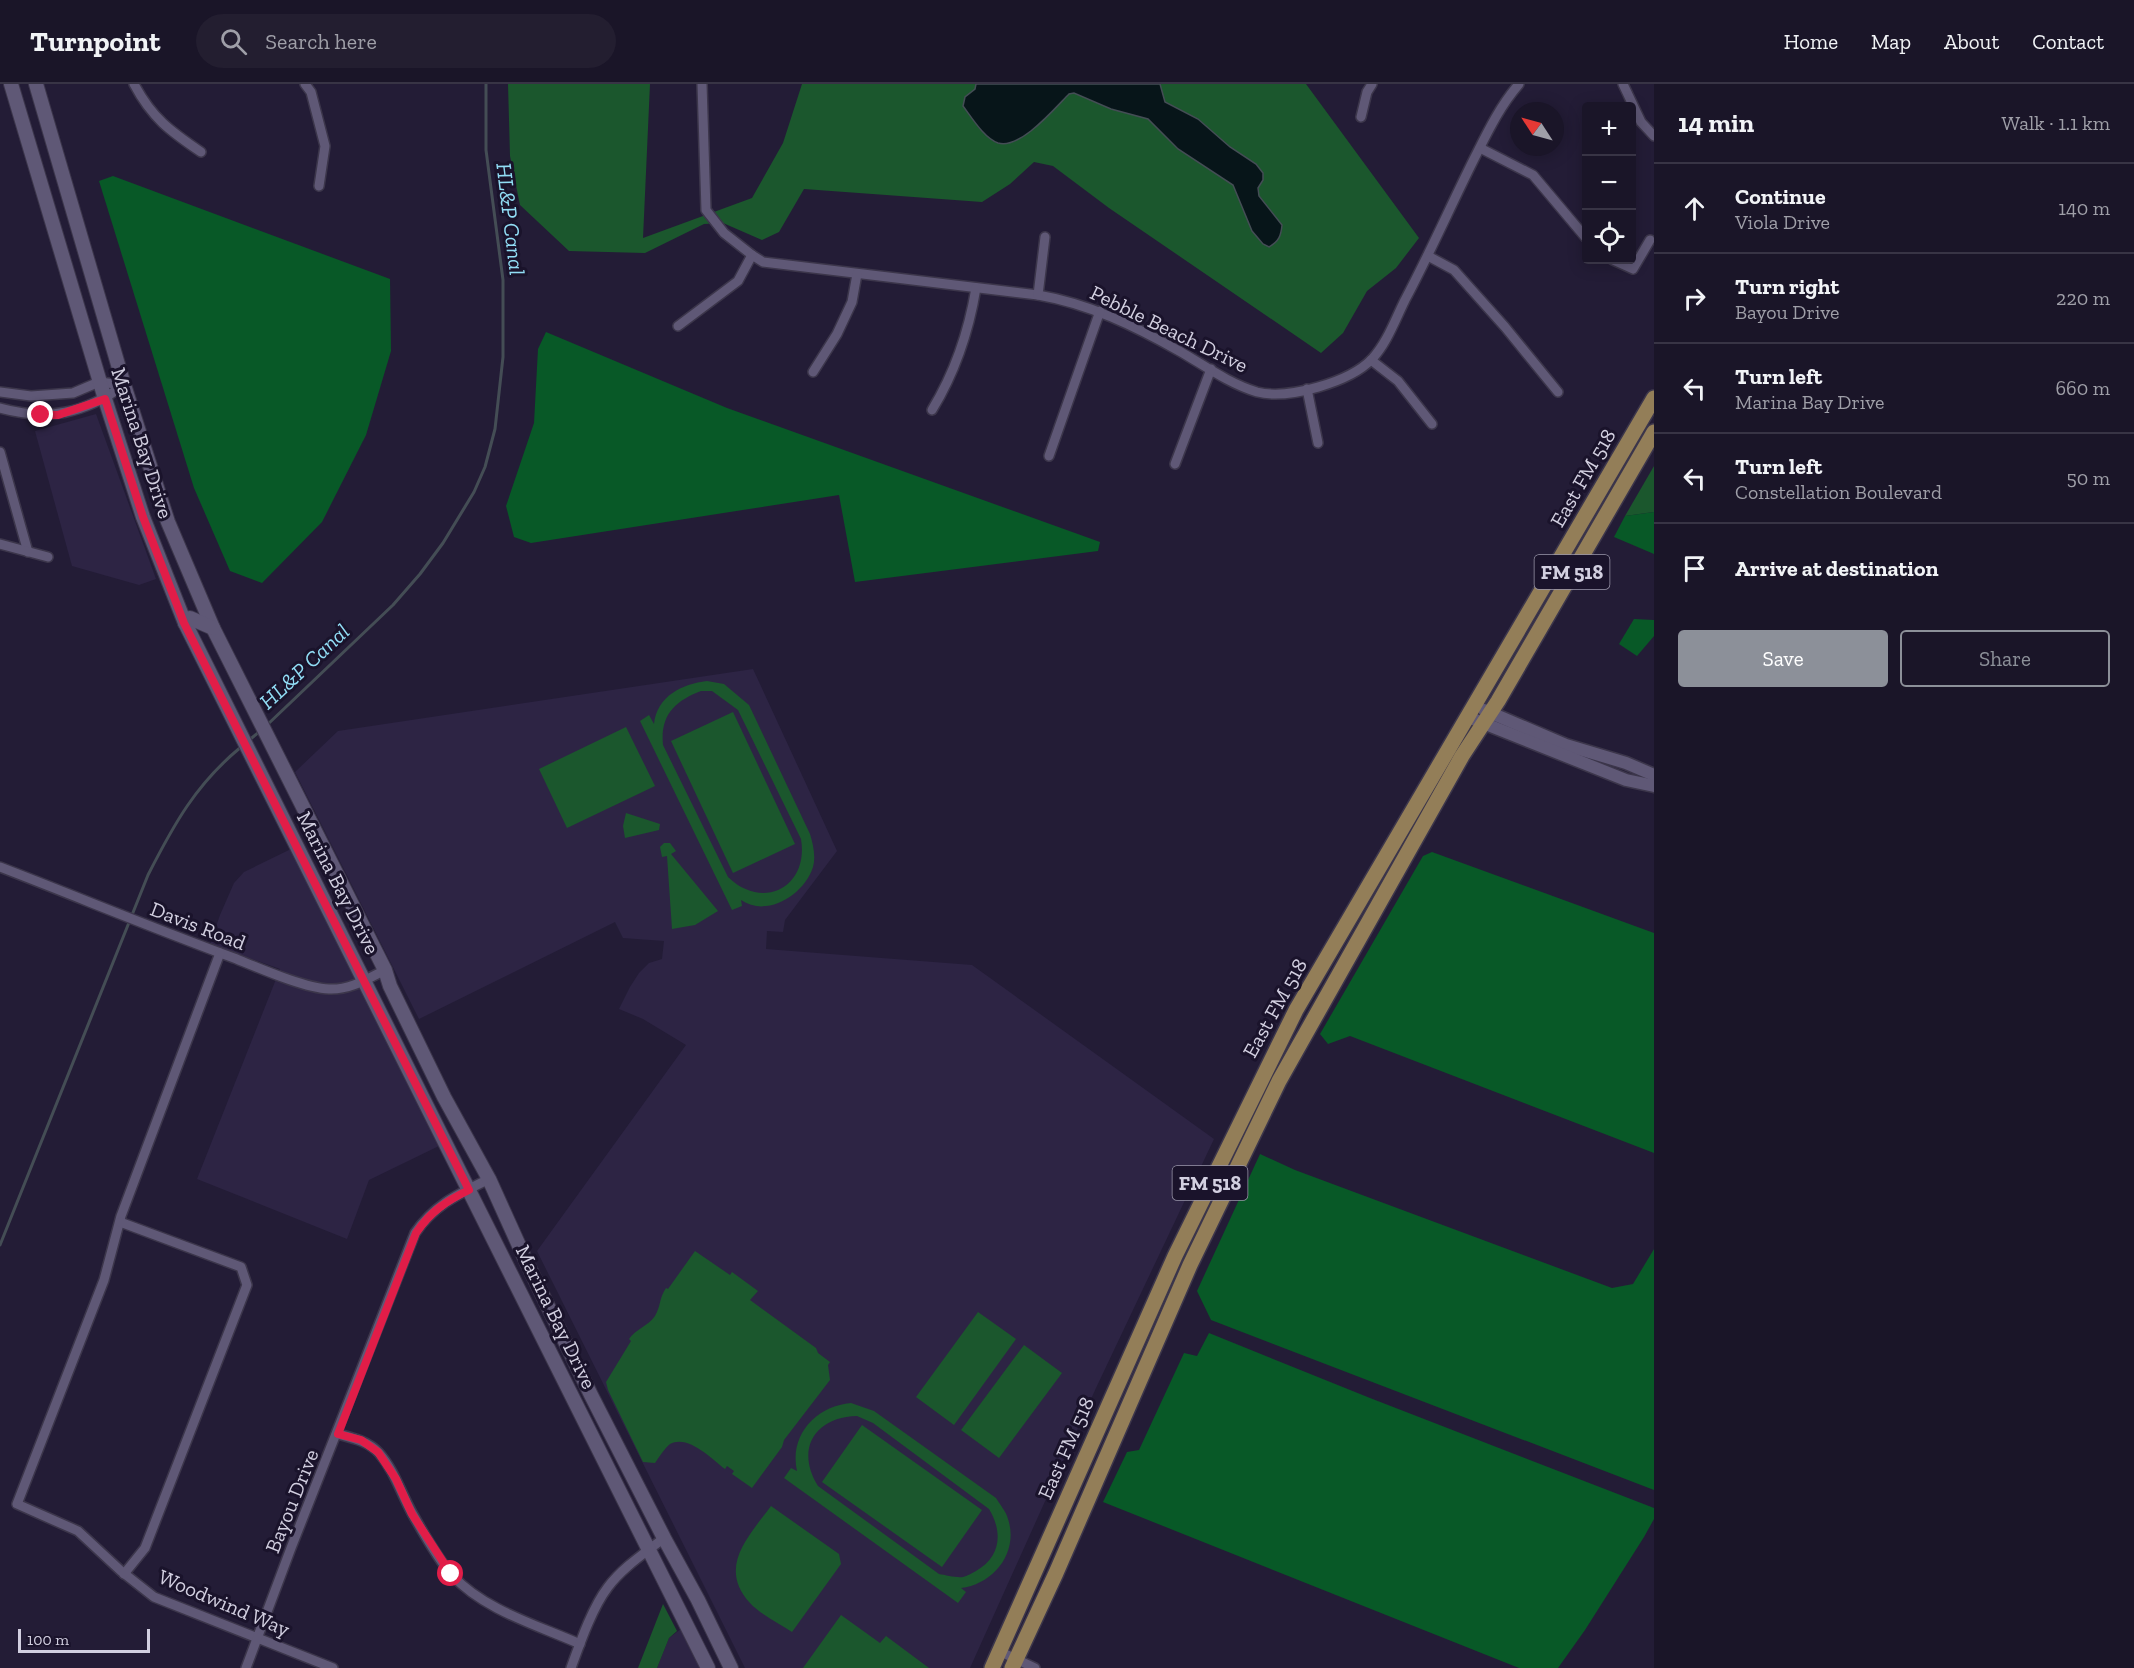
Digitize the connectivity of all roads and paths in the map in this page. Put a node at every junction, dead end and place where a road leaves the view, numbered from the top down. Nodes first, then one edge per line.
1 (11, 84) edge
2 (36, 84) edge
3 (134, 84) edge
4 (305, 84) edge
5 (702, 84) edge
6 (1372, 84) edge
7 (1520, 84) edge
8 (1623, 84) edge
9 (1360, 117) dead end
10 (1654, 136) edge
11 (1480, 148) junction
12 (201, 152) dead end
13 (319, 186) dead end
14 (1582, 232) edge
15 (1045, 237) dead end
16 (1650, 240) dead end
17 (752, 255) junction
18 (1428, 256) junction
19 (1622, 264) edge
20 (1636, 264) edge
21 (1636, 264) edge
22 (857, 274) junction
23 (976, 288) junction
24 (1038, 295) junction
25 (1100, 311) junction
26 (678, 326) dead end
27 (1371, 360) junction
28 (1210, 369) junction
29 (813, 372) dead end
30 (99, 382) junction
31 (124, 385) junction
32 (1307, 389) junction
33 (0, 392) edge
34 (1558, 392) dead end
35 (1654, 398) edge
36 (105, 399) junction
37 (0, 408) edge
38 (932, 410) dead end
39 (1432, 424) dead end
40 (1654, 432) edge
41 (1318, 443) dead end
42 (0, 452) edge
43 (1049, 456) dead end
44 (1176, 464) dead end
45 (0, 544) edge
46 (28, 552) junction
47 (48, 557) dead end
48 (1559, 562) junction
49 (1573, 570) junction
50 (184, 623) junction
51 (213, 628) junction
52 (1471, 711) junction
53 (1487, 718) junction
54 (1654, 775) edge
55 (1654, 786) edge
56 (309, 819) junction
57 (287, 831) junction
58 (1380, 865) junction
59 (0, 867) edge
60 (1396, 875) junction
61 (220, 953) junction
62 (385, 970) junction
63 (364, 980) junction
64 (1296, 1010) junction
65 (1313, 1019) junction
66 (422, 1052) junction
67 (405, 1060) junction
68 (444, 1097) junction
69 (424, 1102) junction
70 (1220, 1163) junction
71 (1235, 1172) junction
72 (489, 1179) junction
73 (469, 1190) junction
74 (120, 1222) junction
75 (1175, 1256) junction
76 (1190, 1265) junction
77 (531, 1271) junction
78 (514, 1280) junction
79 (1118, 1383) junction
80 (1136, 1388) junction
81 (591, 1395) junction
82 (574, 1402) junction
83 (338, 1434) junction
84 (664, 1538) junction
85 (648, 1551) junction
86 (1037, 1565) junction
87 (1056, 1573) junction
88 (124, 1574) junction
89 (258, 1638) junction
90 (580, 1644) junction
91 (999, 1651) junction
92 (1014, 1664) edge
93 (246, 1668) edge
94 (333, 1668) edge
95 (571, 1668) edge
96 (708, 1668) edge
97 (731, 1668) edge
98 (992, 1668) edge
99 (1035, 1668) edge

1 - 30 main road, Marina Bay Drive
2 - 31 main road, Marina Bay Drive
3 - 12 street
4 - 13 street
5 - 17 street, Pebble Beach Drive
6 - 9 street
7 - 11 street, Pebble Beach Drive
8 - 10 street
11 - 14 street
11 - 18 street, Pebble Beach Drive
15 - 24 street
16 - 21 street
17 - 22 street, Pebble Beach Drive
17 - 26 street
18 - 27 street, Pebble Beach Drive
18 - 34 street
19 - 20 street
22 - 23 street, Pebble Beach Drive
22 - 29 street
23 - 24 street, Pebble Beach Drive
23 - 38 street
24 - 25 street, Pebble Beach Drive
25 - 28 street, Pebble Beach Drive
25 - 43 street
27 - 32 street, Pebble Beach Drive
27 - 39 street
28 - 32 street, Pebble Beach Drive
28 - 44 street
30 - 31 street
30 - 33 street
30 - 36 main road, Marina Bay Drive
31 - 36 street
31 - 51 main road, Marina Bay Drive
32 - 41 street
35 - 48 main road, East FM 518 / FM 518
36 - 37 street
36 - 50 main road, Marina Bay Drive
40 - 49 main road, East FM 518 / FM 518
42 - 46 street
45 - 46 street
46 - 47 street
48 - 49 main road
48 - 52 main road, East FM 518 / FM 518
49 - 53 main road, East FM 518 / FM 518
50 - 51 main road
50 - 57 main road, Marina Bay Drive
51 - 56 main road, Marina Bay Drive
52 - 53 street
52 - 58 main road, East FM 518 / FM 518
53 - 54 street
53 - 55 street
53 - 60 main road, East FM 518 / FM 518
56 - 57 main road
56 - 62 main road, Marina Bay Drive
57 - 63 main road, Marina Bay Drive
58 - 60 main road
58 - 64 main road, East FM 518 / FM 518
59 - 61 street, Davis Road
60 - 65 main road, East FM 518 / FM 518
61 - 63 street, Davis Road
61 - 74 street
62 - 63 street, Davis Road
62 - 66 main road, Marina Bay Drive
63 - 67 main road, Marina Bay Drive
64 - 65 main road
64 - 70 main road, East FM 518 / FM 518
65 - 71 main road, East FM 518 / FM 518
66 - 67 main road
66 - 68 main road, Marina Bay Drive
67 - 69 main road, Marina Bay Drive
68 - 69 main road
68 - 72 main road, Marina Bay Drive
69 - 73 main road, Marina Bay Drive
70 - 71 main road
70 - 75 main road, East FM 518 / FM 518
71 - 76 main road, East FM 518 / FM 518
72 - 73 street, Bayou Drive
72 - 77 main road, Marina Bay Drive
73 - 78 main road, Marina Bay Drive
73 - 83 street, Bayou Drive
74 - 88 street, Woodwind Way
74 - 88 street
75 - 76 main road
75 - 79 main road, East FM 518 / FM 518
76 - 80 main road, East FM 518 / FM 518
77 - 78 main road
77 - 81 main road, Marina Bay Drive
78 - 82 main road, Marina Bay Drive
79 - 80 main road
79 - 86 main road, East FM 518 / FM 518
80 - 87 main road, East FM 518 / FM 518
81 - 82 main road
81 - 84 main road, Marina Bay Drive
82 - 85 main road, Marina Bay Drive
83 - 89 street, Bayou Drive
83 - 90 street
84 - 85 street
84 - 97 main road, Marina Bay Drive
85 - 90 street
85 - 96 main road, Marina Bay Drive
86 - 87 main road
86 - 91 main road, East FM 518 / FM 518
87 - 92 main road, East FM 518 / FM 518
88 - 89 street, Woodwind Way
89 - 93 street, Bayou Drive
89 - 94 street, Woodwind Way
90 - 95 street
91 - 92 street
91 - 98 main road, East FM 518 / FM 518
92 - 99 street

